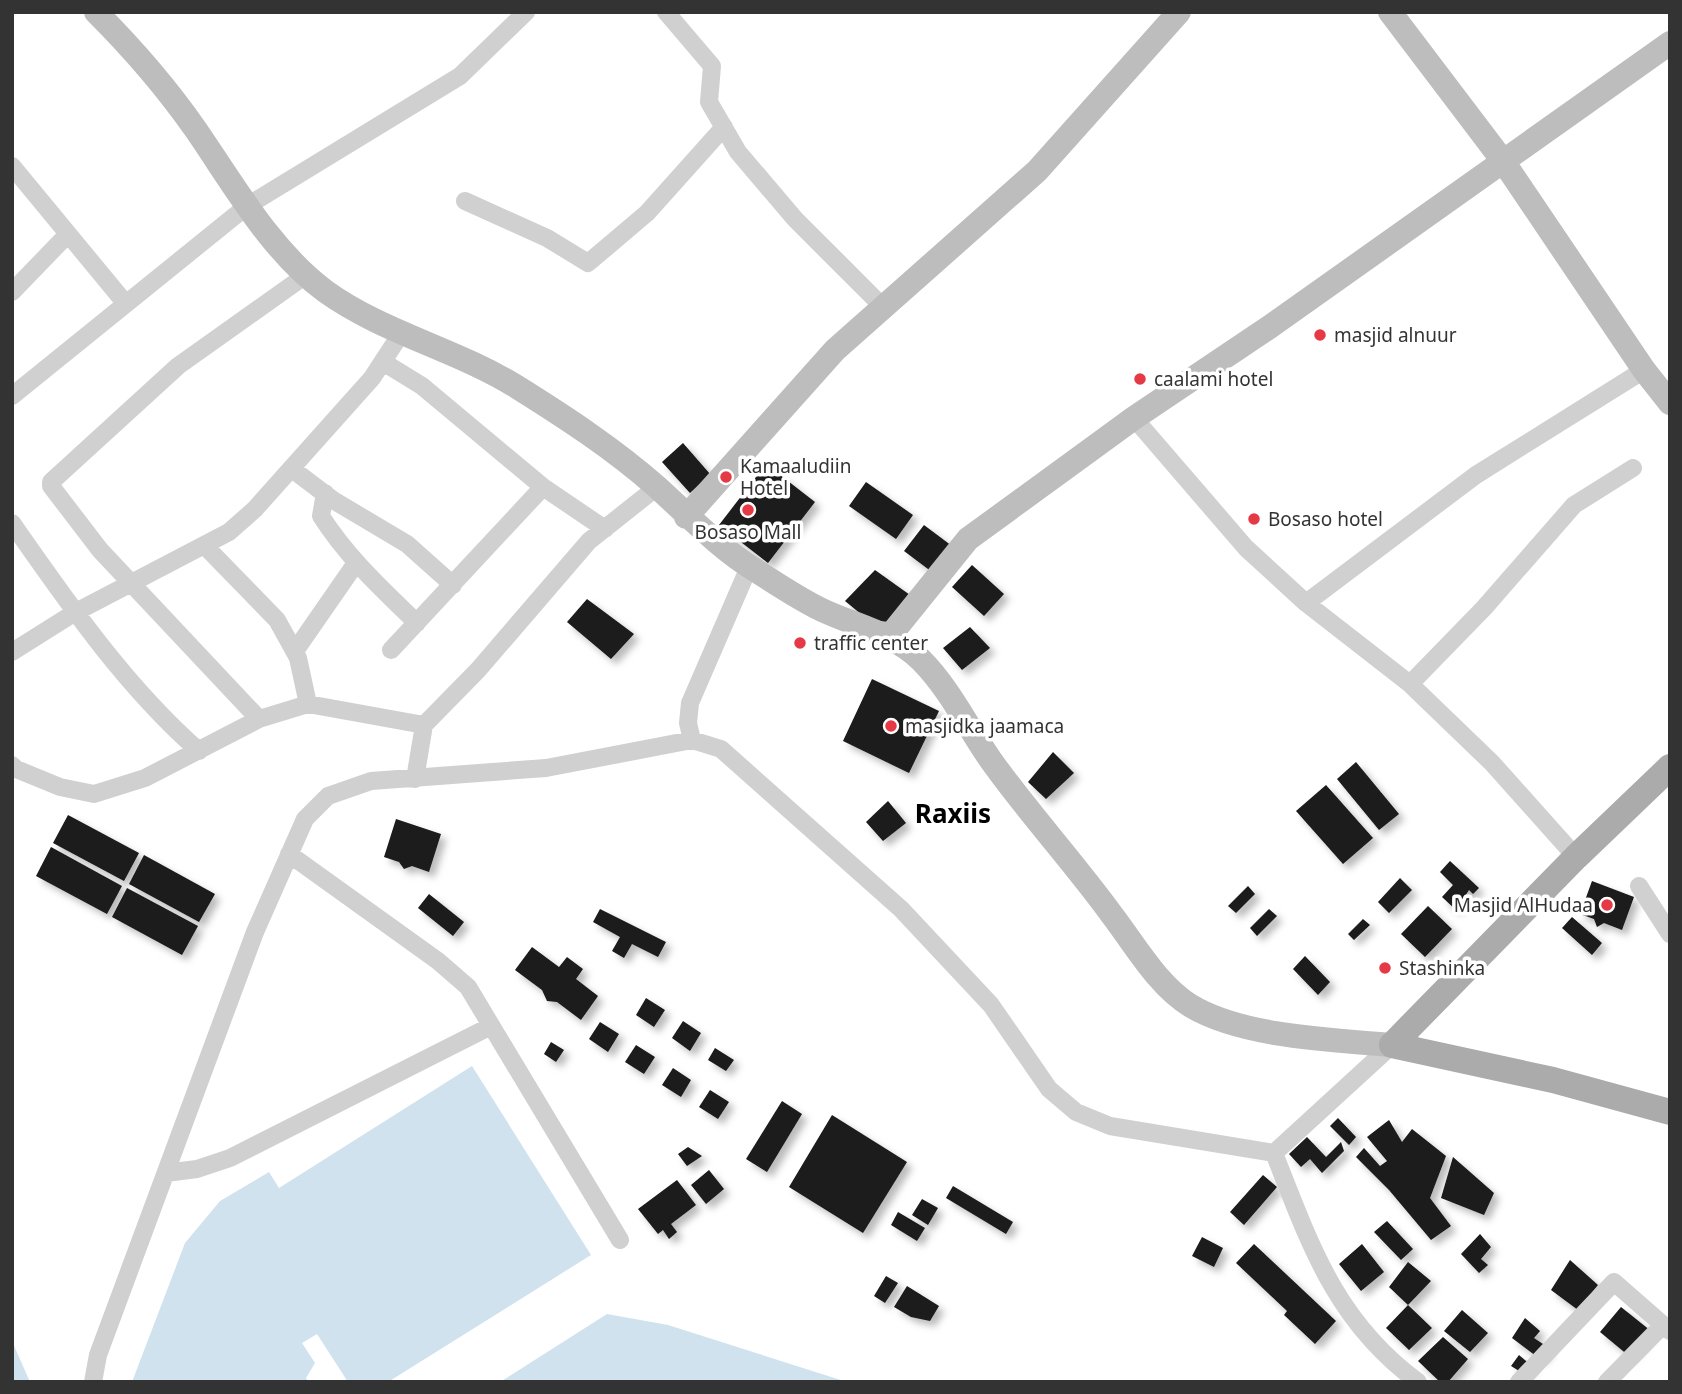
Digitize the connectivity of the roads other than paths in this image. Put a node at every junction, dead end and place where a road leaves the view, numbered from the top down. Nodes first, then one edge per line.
1 (96, 12) edge
2 (526, 12) edge
3 (666, 12) edge
4 (1179, 12) edge
5 (1390, 12) edge
6 (1670, 43) edge
7 (724, 127) junction
8 (1503, 161) junction
9 (12, 166) edge
10 (465, 201) dead end
11 (247, 206) junction
12 (68, 234) junction
13 (306, 275) junction
14 (12, 292) edge
15 (126, 304) junction
16 (882, 306) junction
17 (402, 332) junction
18 (383, 362) junction
19 (1644, 370) junction
20 (12, 396) edge
21 (1670, 403) edge
22 (1134, 418) junction
23 (1633, 468) dead end
24 (292, 469) junction
25 (544, 486) junction
26 (657, 487) junction
27 (325, 493) junction
28 (686, 517) junction
29 (12, 523) edge
30 (605, 529) junction
31 (204, 545) junction
32 (356, 563) junction
33 (749, 567) junction
34 (131, 583) junction
35 (453, 585) junction
36 (1306, 603) junction
37 (74, 613) junction
38 (416, 623) junction
39 (890, 637) junction
40 (391, 650) dead end
41 (295, 651) junction
42 (12, 652) edge
43 (1410, 684) junction
44 (308, 704) junction
45 (259, 719) junction
46 (424, 725) junction
47 (692, 740) junction
48 (199, 751) junction
49 (12, 765) edge
50 (1670, 767) edge
51 (415, 779) junction
52 (289, 853) junction
53 (1576, 857) junction
54 (1639, 886) dead end
55 (1670, 934) edge
56 (491, 1026) junction
57 (1392, 1045) junction
58 (1670, 1112) edge
59 (1274, 1153) junction
60 (166, 1173) junction
61 (620, 1240) dead end
62 (1666, 1328) edge
63 (93, 1382) edge
64 (1418, 1382) edge
65 (1519, 1382) edge
66 (1607, 1382) edge

1 - 11 street
2 - 11 street
3 - 7 street
4 - 16 street
5 - 8 street
6 - 8 street
7 - 10 street
7 - 16 street
8 - 19 street
8 - 22 street
9 - 12 street
11 - 13 street
11 - 15 street
12 - 14 street
12 - 15 street
13 - 17 street
13 - 34 street
15 - 20 street
16 - 28 street
17 - 18 street
17 - 26 street
18 - 24 street
18 - 25 street
19 - 21 street
19 - 36 street
22 - 36 street
22 - 39 street
23 - 43 street
24 - 27 street
24 - 31 street
25 - 30 street
25 - 35 street
26 - 28 street
26 - 30 street
27 - 32 street
27 - 35 street
28 - 33 street
29 - 37 street
30 - 46 street
31 - 34 street
31 - 41 street
32 - 38 street
32 - 41 street
33 - 39 street
33 - 47 street
34 - 37 street
34 - 45 street
35 - 38 street
36 - 43 street
37 - 42 street
37 - 48 street
38 - 40 street
39 - 57 street
41 - 44 street
43 - 53 street
44 - 45 street
44 - 46 street
45 - 48 street
46 - 51 street
47 - 51 street
47 - 59 street
48 - 49 street
50 - 53 main road
51 - 52 street
52 - 56 street
52 - 60 street
53 - 57 main road
54 - 55 street
56 - 60 street
56 - 61 street
57 - 58 main road
57 - 59 street
59 - 64 street
60 - 63 street
62 - 65 street
62 - 66 street

